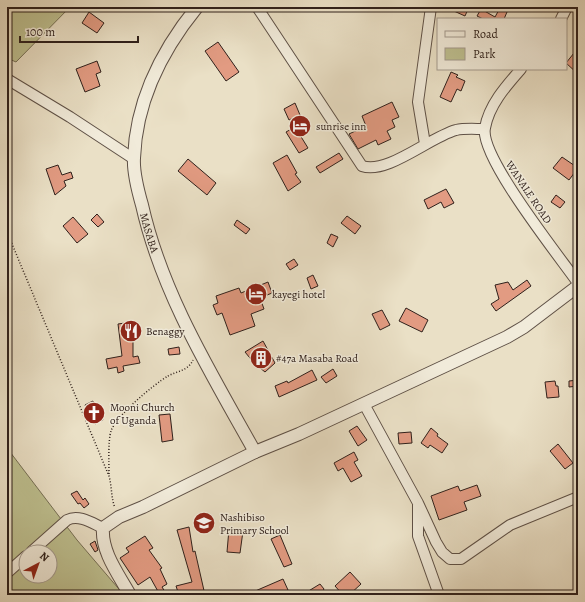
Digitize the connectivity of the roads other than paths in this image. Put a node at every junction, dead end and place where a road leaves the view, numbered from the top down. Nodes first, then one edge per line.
1 (196, 7) edge
2 (257, 7) edge
3 (431, 7) edge
4 (567, 7) edge
5 (562, 18) edge
6 (520, 70) edge
7 (7, 79) edge
8 (484, 129) junction
9 (425, 144) junction
10 (134, 159) junction
11 (578, 284) edge
12 (364, 404) junction
13 (255, 452) junction
14 (578, 497) edge
15 (418, 503) junction
16 (104, 528) junction
17 (40, 544) edge
18 (18, 563) edge
19 (7, 573) edge
20 (434, 583) junction
21 (130, 595) edge
22 (432, 595) edge
23 (439, 595) edge

1 - 10 street, MASABA
2 - 9 street
3 - 9 street
4 - 5 street
6 - 8 street
7 - 10 street
8 - 9 street
8 - 11 street, WANALE ROAD
10 - 13 street, MASABA
11 - 12 street
12 - 13 street
12 - 15 street
13 - 16 street
14 - 15 street
15 - 20 street
16 - 17 street
16 - 21 street
18 - 19 street
20 - 22 street
20 - 23 street

